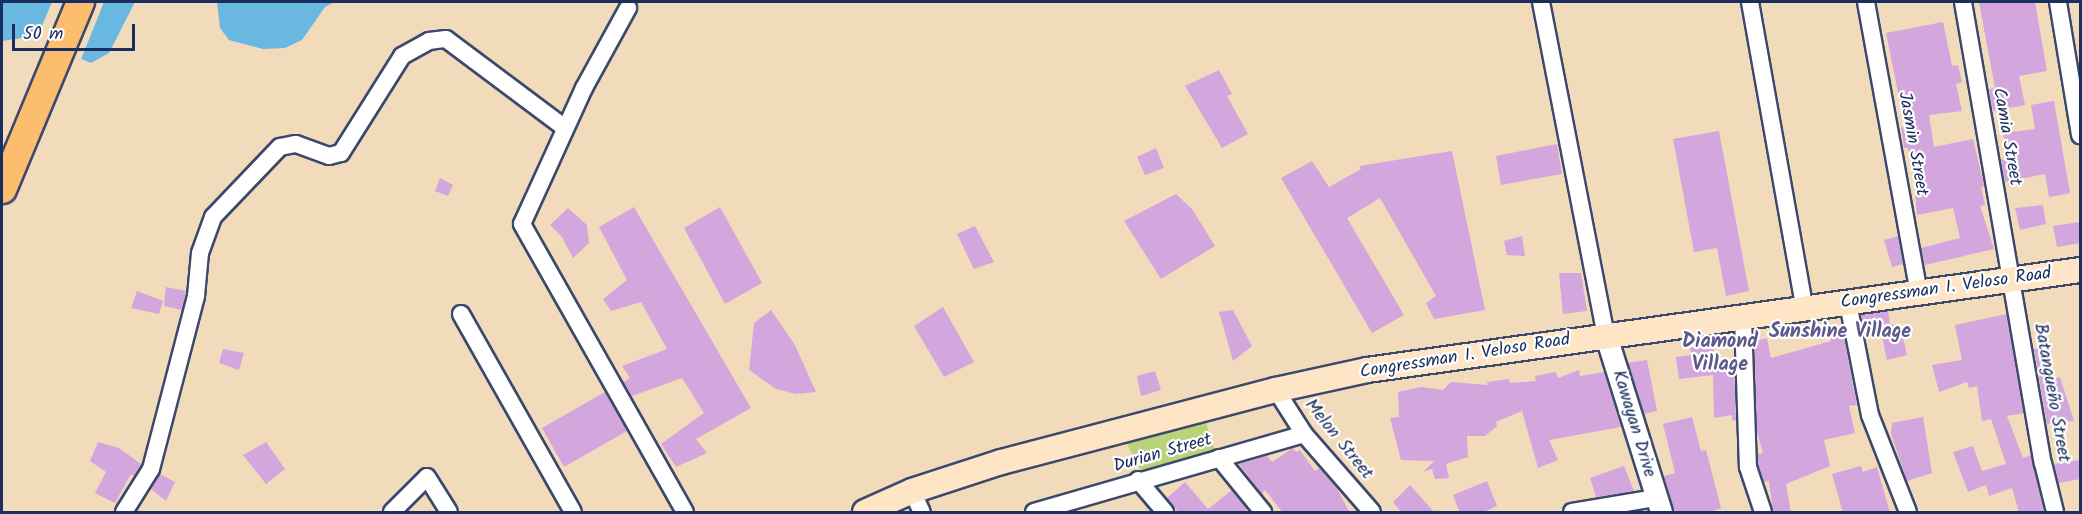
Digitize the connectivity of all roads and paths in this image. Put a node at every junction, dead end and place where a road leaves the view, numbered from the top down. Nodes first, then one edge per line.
1 (80, 2) edge
2 (1541, 2) edge
3 (1750, 2) edge
4 (1866, 2) edge
5 (1963, 2) edge
6 (2058, 2) edge
7 (628, 8) dead end
8 (565, 128) junction
9 (2080, 135) edge
10 (2, 189) edge
11 (2080, 270) edge
12 (2011, 279) junction
13 (1919, 293) junction
14 (1848, 303) junction
15 (1805, 310) junction
16 (461, 314) dead end
17 (1743, 318) junction
18 (1606, 336) junction
19 (1276, 390) junction
20 (1304, 434) junction
21 (1219, 458) junction
22 (1138, 480) junction
23 (917, 502) edge
24 (1658, 505) edge
25 (1063, 509) edge
26 (124, 513) edge
27 (392, 513) edge
28 (449, 513) edge
29 (573, 513) edge
30 (685, 513) edge
31 (865, 513) edge
32 (1034, 513) edge
33 (1165, 513) edge
34 (1263, 513) edge
35 (1372, 513) edge
36 (1572, 513) edge
37 (1763, 513) edge
38 (1908, 513) edge
39 (2055, 513) edge

1 - 10 main road
2 - 18 street
3 - 15 street
4 - 13 street, Jasmin Street
5 - 12 street, Camia Street
6 - 9 street
7 - 8 street
8 - 26 street
8 - 30 street
11 - 12 main road, Congressman I. Veloso Road
12 - 13 main road, Congressman I. Veloso Road
12 - 39 street, Batangueño Street
13 - 14 main road, Congressman I. Veloso Road
14 - 15 main road, Congressman I. Veloso Road
14 - 38 street
15 - 17 main road, Congressman I. Veloso Road
16 - 29 street
17 - 18 main road, Congressman I. Veloso Road
17 - 37 street
18 - 19 main road, Congressman I. Veloso Road
18 - 24 street, Kawayan Drive
19 - 20 street, Melon Street
19 - 23 main road, Congressman I. Veloso Road
20 - 21 street, Durian Street
20 - 35 street, Melon Street
21 - 22 street, Durian Street
21 - 34 street
22 - 25 street, Durian Street
22 - 33 street
23 - 31 main road, Congressman I. Veloso Road
24 - 36 street
25 - 32 street, Durian Street
27 - 28 street

